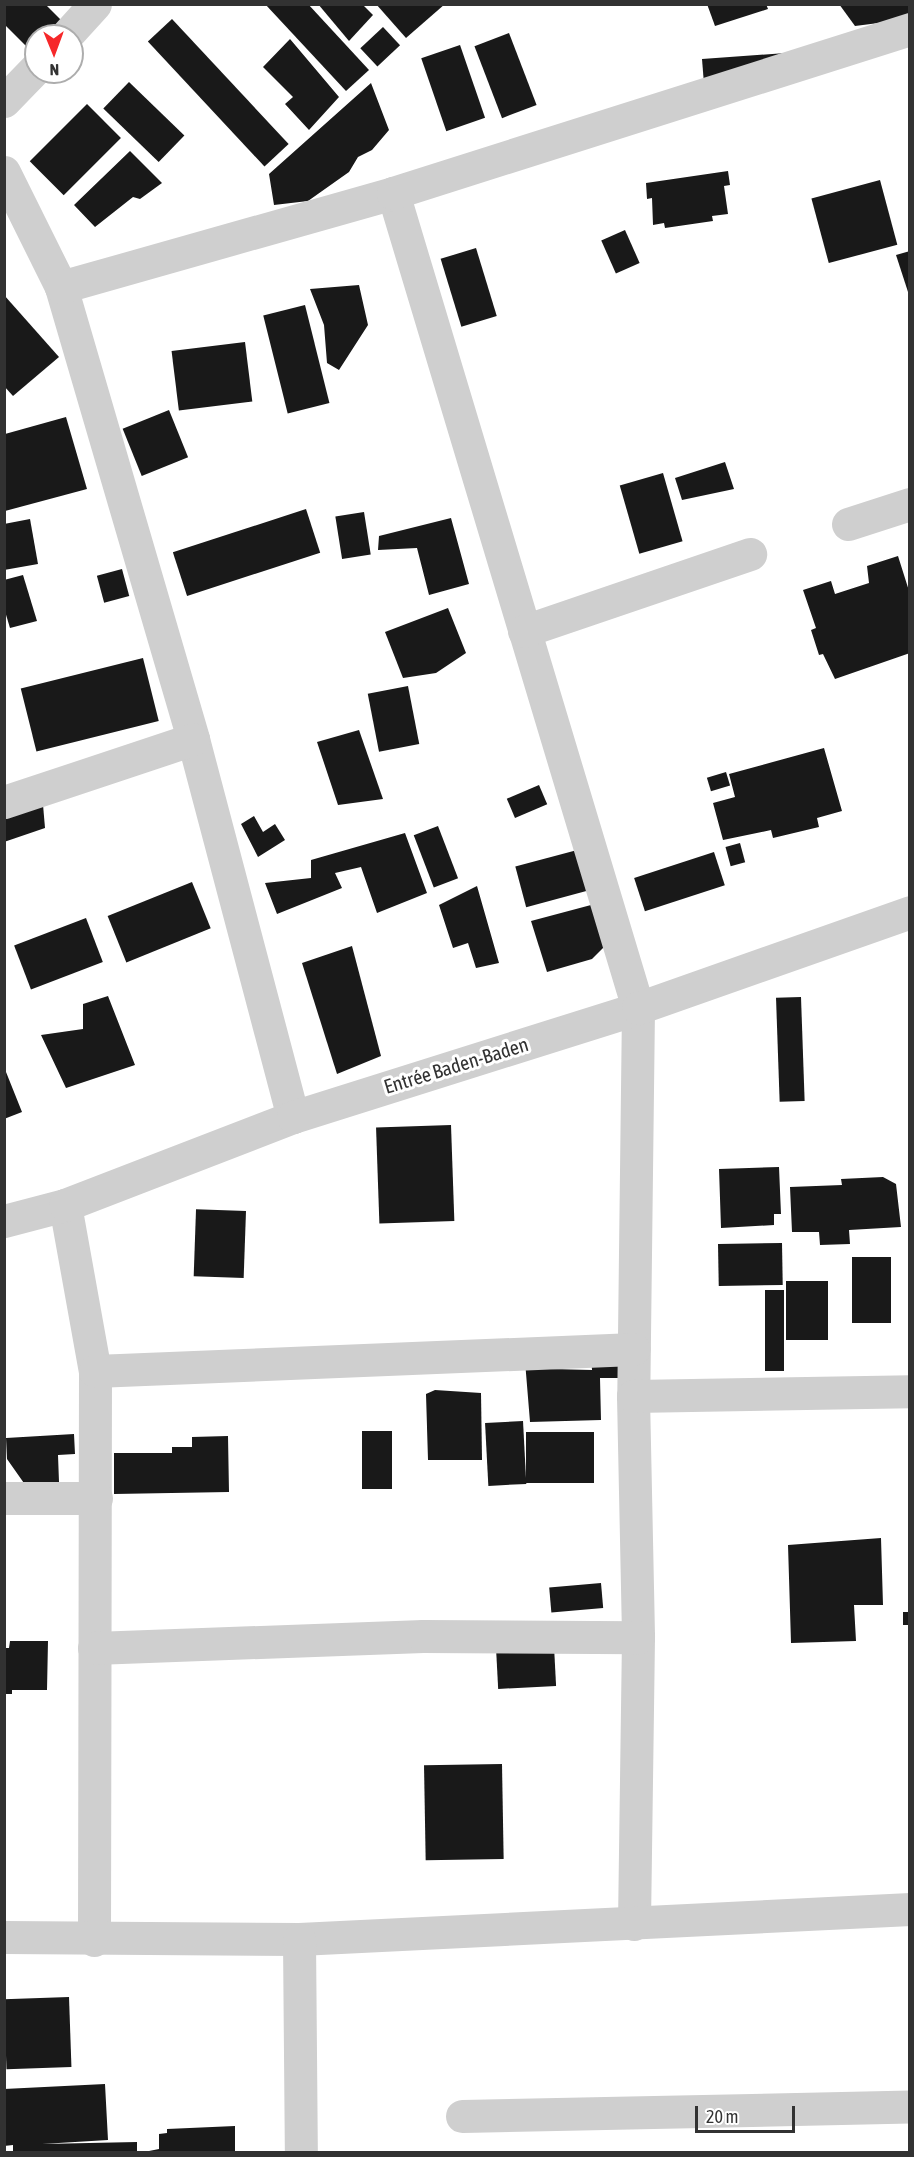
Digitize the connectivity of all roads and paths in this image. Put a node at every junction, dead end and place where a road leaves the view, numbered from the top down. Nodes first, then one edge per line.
1 (95, 4) edge
2 (77, 24) edge
3 (909, 29) edge
4 (24, 80) edge
5 (4, 101) edge
6 (4, 172) edge
7 (393, 192) junction
8 (61, 287) junction
9 (909, 504) edge
10 (848, 524) dead end
11 (750, 554) dead end
12 (524, 631) junction
13 (192, 739) junction
14 (4, 802) edge
15 (909, 912) edge
16 (638, 1008) junction
17 (293, 1117) junction
18 (65, 1204) junction
19 (4, 1221) edge
20 (634, 1349) junction
21 (95, 1371) junction
22 (909, 1391) edge
23 (633, 1396) junction
24 (4, 1498) edge
25 (96, 1498) junction
26 (638, 1637) junction
27 (94, 1648) junction
28 (909, 1909) edge
29 (634, 1924) junction
30 (4, 1937) edge
31 (299, 1939) junction
32 (94, 1940) junction
33 (909, 2107) edge
34 (462, 2116) dead end
35 (301, 2152) edge

1 - 2 street
3 - 7 street
4 - 5 street
6 - 8 street
7 - 8 street
7 - 12 street
8 - 13 street
9 - 10 street
11 - 12 street
12 - 16 street
13 - 14 street
13 - 17 street
15 - 16 street, Entrée Baden-Baden
16 - 17 street, Entrée Baden-Baden
16 - 20 street
17 - 18 street, Entrée Baden-Baden
18 - 19 street, Entrée Baden-Baden
18 - 21 street
20 - 21 street
20 - 23 street
21 - 25 street
22 - 23 street
23 - 26 street
24 - 25 street
25 - 27 street
26 - 27 street
26 - 29 street
27 - 32 street
28 - 29 street
29 - 31 street
30 - 32 street
31 - 32 street
31 - 35 street
33 - 34 street

